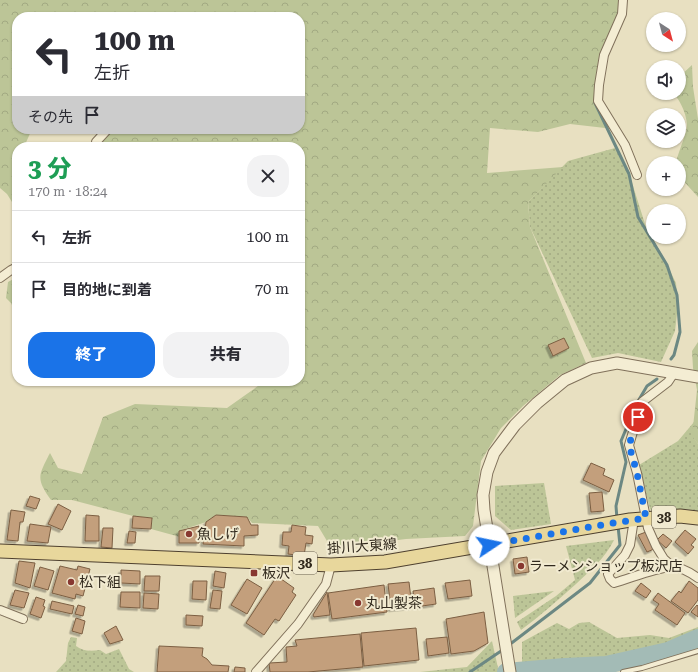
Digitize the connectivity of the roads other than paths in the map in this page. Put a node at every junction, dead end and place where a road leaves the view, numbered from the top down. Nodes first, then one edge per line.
1 (623, 0) edge
2 (103, 134) edge
3 (96, 142) edge
4 (637, 175) dead end
5 (12, 270) edge
6 (0, 278) edge
7 (674, 373) junction
8 (698, 377) edge
9 (698, 518) edge
10 (637, 519) junction
11 (489, 545) junction
12 (0, 551) edge
13 (331, 565) junction
14 (672, 567) junction
15 (698, 578) edge
16 (0, 610) edge
17 (23, 619) dead end
18 (698, 651) edge
19 (256, 672) edge
20 (510, 672) edge
21 (623, 672) edge

1 - 4 street
2 - 3 street
5 - 6 street
7 - 8 street
7 - 10 street
7 - 11 street
9 - 10 main road, 掛川大東線 / 38
10 - 11 main road, 掛川大東線 / 38
10 - 14 street
10 - 14 street
11 - 13 main road, 掛川大東線 / 38
11 - 20 street
12 - 13 main road, 掛川大東線 / 38
13 - 19 street
14 - 15 street
16 - 17 street
18 - 21 lane

